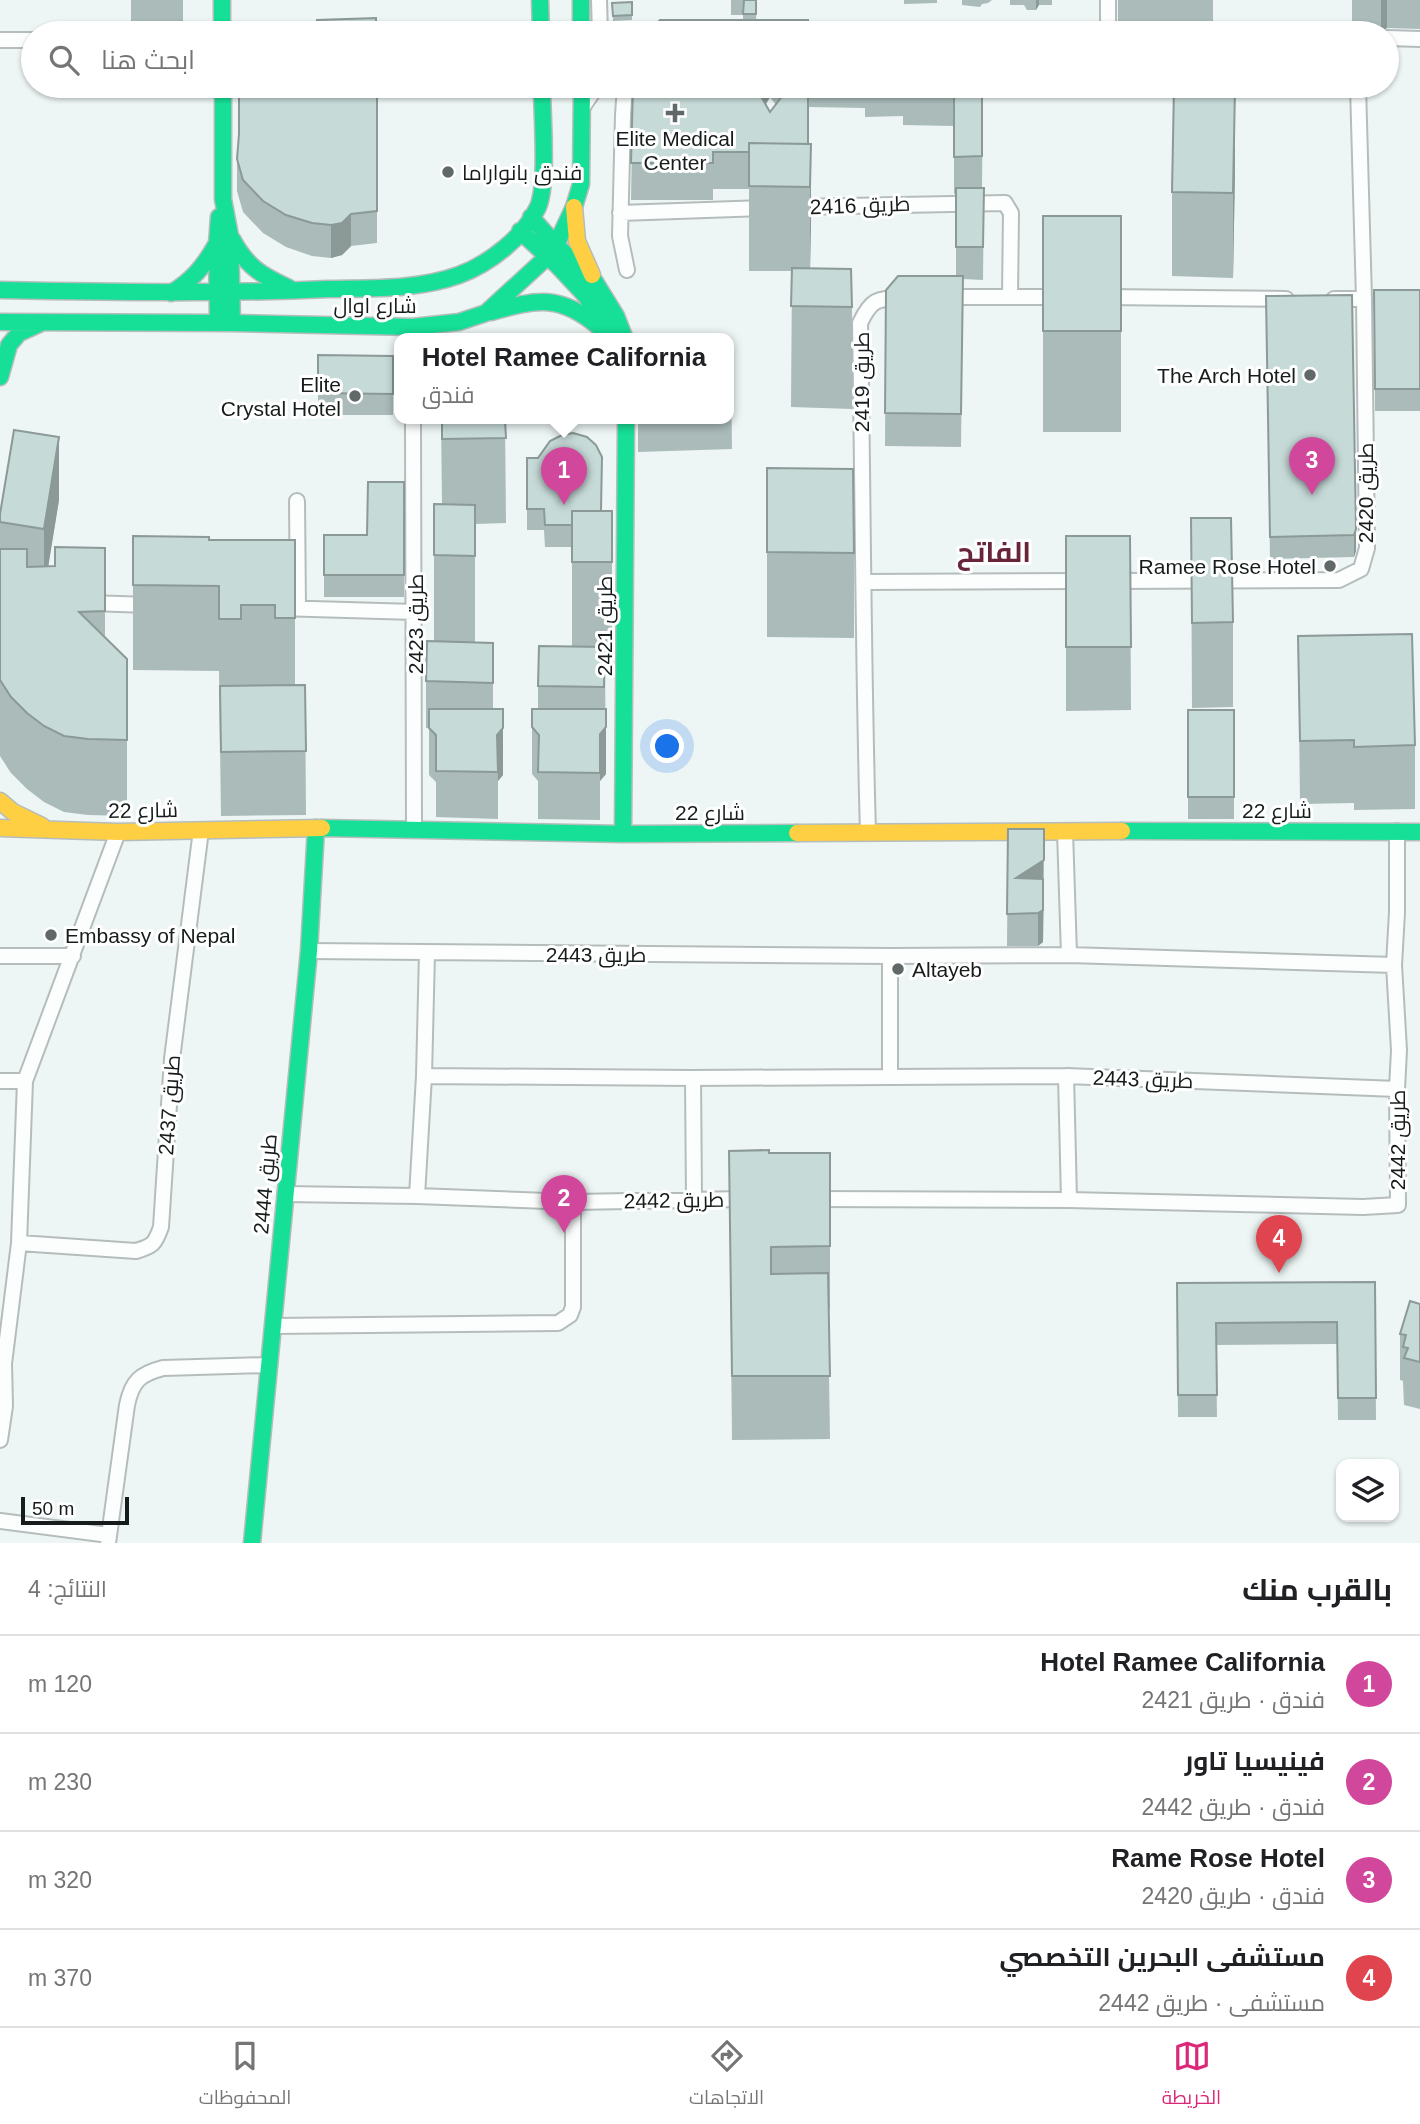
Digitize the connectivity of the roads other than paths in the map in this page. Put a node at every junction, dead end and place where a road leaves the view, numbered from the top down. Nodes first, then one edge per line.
1 (222, 0) edge
2 (541, 0) edge
3 (581, 0) edge
4 (599, 0) edge
5 (1108, 0) edge
6 (222, 21) edge
7 (541, 21) edge
8 (581, 21) edge
9 (600, 21) edge
10 (1108, 21) edge
11 (1399, 38) edge
12 (1420, 38) edge
13 (0, 40) edge
14 (21, 40) edge
15 (223, 98) edge
16 (542, 98) edge
17 (582, 98) edge
18 (589, 98) edge
19 (619, 98) edge
20 (624, 98) edge
21 (1358, 98) edge
22 (582, 108) junction
23 (623, 115) junction
24 (574, 207) junction
25 (620, 213) junction
26 (531, 217) junction
27 (520, 232) junction
28 (223, 240) junction
29 (551, 251) junction
30 (627, 270) dead end
31 (595, 282) junction
32 (0, 290) edge
33 (297, 291) junction
34 (225, 293) junction
35 (170, 294) junction
36 (1010, 296) junction
37 (1300, 299) edge
38 (1326, 299) edge
39 (1364, 299) junction
40 (486, 313) junction
41 (43, 321) junction
42 (0, 322) edge
43 (225, 323) junction
44 (608, 333) edge
45 (612, 333) edge
46 (615, 333) edge
47 (0, 377) edge
48 (414, 424) edge
49 (626, 424) edge
50 (297, 501) dead end
51 (864, 582) junction
52 (78, 603) edge
53 (160, 605) edge
54 (270, 608) edge
55 (298, 608) junction
56 (415, 612) junction
57 (0, 801) edge
58 (0, 828) edge
59 (316, 828) junction
60 (414, 829) junction
61 (49, 830) junction
62 (201, 830) junction
63 (1065, 831) junction
64 (1397, 831) junction
65 (118, 832) junction
66 (868, 832) junction
67 (1420, 832) edge
68 (623, 834) junction
69 (309, 951) junction
70 (427, 953) junction
71 (1069, 955) junction
72 (0, 956) edge
73 (73, 956) junction
74 (890, 956) junction
75 (1394, 965) junction
76 (424, 1076) junction
77 (1066, 1076) junction
78 (890, 1077) junction
79 (694, 1078) junction
80 (0, 1081) edge
81 (25, 1081) junction
82 (1397, 1089) junction
83 (285, 1194) junction
84 (417, 1196) junction
85 (694, 1199) junction
86 (764, 1199) edge
87 (792, 1199) edge
88 (1069, 1200) junction
89 (573, 1202) junction
90 (19, 1243) junction
91 (274, 1326) junction
92 (269, 1364) junction
93 (2, 1365) edge
94 (0, 1440) edge
95 (0, 1521) edge
96 (109, 1539) edge
97 (252, 1543) edge

1 - 6 street
2 - 7 street
3 - 8 street
4 - 9 street
5 - 10 street
11 - 12 street
13 - 14 street
15 - 28 street
16 - 26 street, شارع اوال
17 - 22 street, شارع اوال
18 - 22 street
19 - 23 street
20 - 23 street
21 - 39 street, طريق 2420
22 - 24 street, شارع اوال
23 - 25 street
24 - 29 street, شارع اوال
24 - 31 street
25 - 30 street
25 - 36 street, طريق 2416
26 - 27 street, شارع اوال
26 - 29 street
27 - 29 street
27 - 33 street, شارع اوال
28 - 33 street
28 - 34 street
28 - 35 street
29 - 31 street
29 - 40 street, شارع اوال
29 - 45 street
31 - 46 street
32 - 35 street, شارع اوال
33 - 34 street, شارع اوال
34 - 35 street, شارع اوال
34 - 43 street
36 - 37 street, طريق 2419
36 - 51 street, طريق 2419
38 - 39 street
39 - 51 street, طريق 2420
40 - 43 street, شارع اوال
40 - 44 street
41 - 42 street, شارع اوال
41 - 43 street, شارع اوال
41 - 47 street
48 - 56 street, طريق 2423
49 - 68 street, طريق 2421
50 - 55 street
51 - 66 street, طريق 2419
52 - 53 street
54 - 55 street
55 - 56 street
56 - 60 street, طريق 2423
57 - 61 street
58 - 61 street, شارع 22
59 - 60 street, شارع 22
59 - 62 street, شارع 22
59 - 69 street, طريق 2444
60 - 68 street, شارع 22
61 - 65 street, شارع 22
62 - 65 street, شارع 22
62 - 90 street, طريق 2437
63 - 64 street, شارع 22
63 - 66 street, شارع 22
63 - 71 street
64 - 67 street, شارع 22
64 - 75 street, طريق 2442
65 - 73 street
66 - 68 street, شارع 22
69 - 70 street, طريق 2443
69 - 83 street, طريق 2444
70 - 74 street, طريق 2443
70 - 76 street
71 - 74 street, طريق 2443
71 - 75 street, طريق 2443
72 - 73 street
73 - 81 street
74 - 78 street
75 - 82 street, طريق 2442
76 - 79 street, طريق 2443
76 - 84 street
77 - 78 street, طريق 2443
77 - 82 street, طريق 2443
77 - 88 street
78 - 79 street, طريق 2443
79 - 85 street
80 - 81 street
81 - 90 street
82 - 88 street, طريق 2442
83 - 84 street, طريق 2442
83 - 91 street, طريق 2444
84 - 89 street, طريق 2442
85 - 86 street, طريق 2442
85 - 89 street, طريق 2442
87 - 88 street, طريق 2442
89 - 91 street
90 - 93 street
91 - 92 street, طريق 2444
92 - 96 street
92 - 97 street, طريق 2444
93 - 94 street
95 - 96 street

